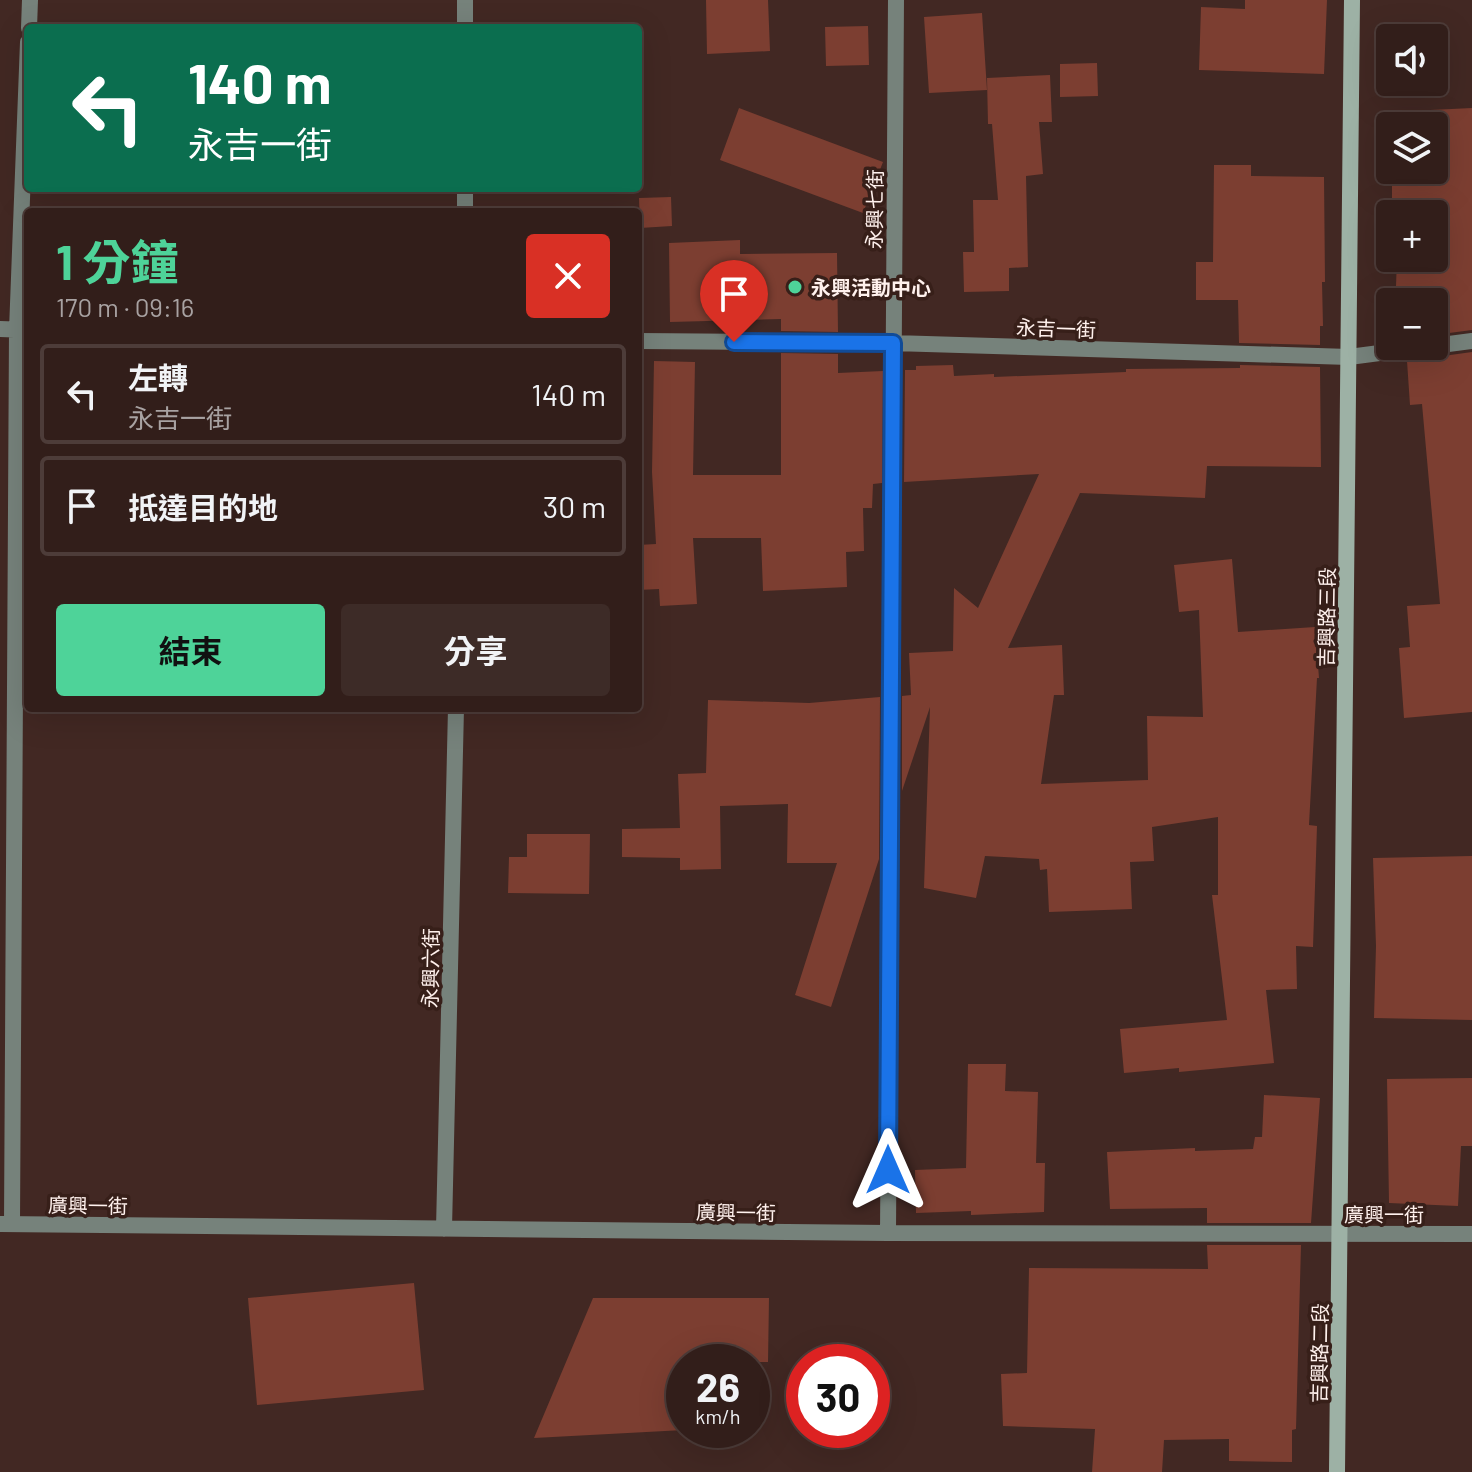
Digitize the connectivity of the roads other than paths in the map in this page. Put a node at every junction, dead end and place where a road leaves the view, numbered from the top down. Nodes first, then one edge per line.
1 (30, 0) edge
2 (465, 0) edge
3 (896, 0) edge
4 (1352, 0) edge
5 (29, 24) edge
6 (465, 24) edge
7 (24, 131) edge
8 (15, 330) edge
9 (642, 341) edge
10 (1472, 341) edge
11 (893, 343) junction
12 (1349, 357) junction
13 (456, 712) edge
14 (6, 1224) edge
15 (444, 1229) junction
16 (888, 1233) junction
17 (1340, 1234) junction
18 (1472, 1234) edge
19 (1337, 1472) edge

1 - 5 street
2 - 6 street
3 - 11 street, 永興七街
4 - 12 street, 吉興路三段
7 - 8 street
8 - 14 street
9 - 11 street, 永吉一街
10 - 12 street, 永吉一街
11 - 12 street, 永吉一街
11 - 16 street, 永興七街
12 - 17 street, 吉興路三段
13 - 15 street, 永興六街
14 - 15 street, 廣興一街
15 - 16 street, 廣興一街
16 - 17 street, 廣興一街
17 - 18 street, 廣興一街
17 - 19 street, 吉興路二段

